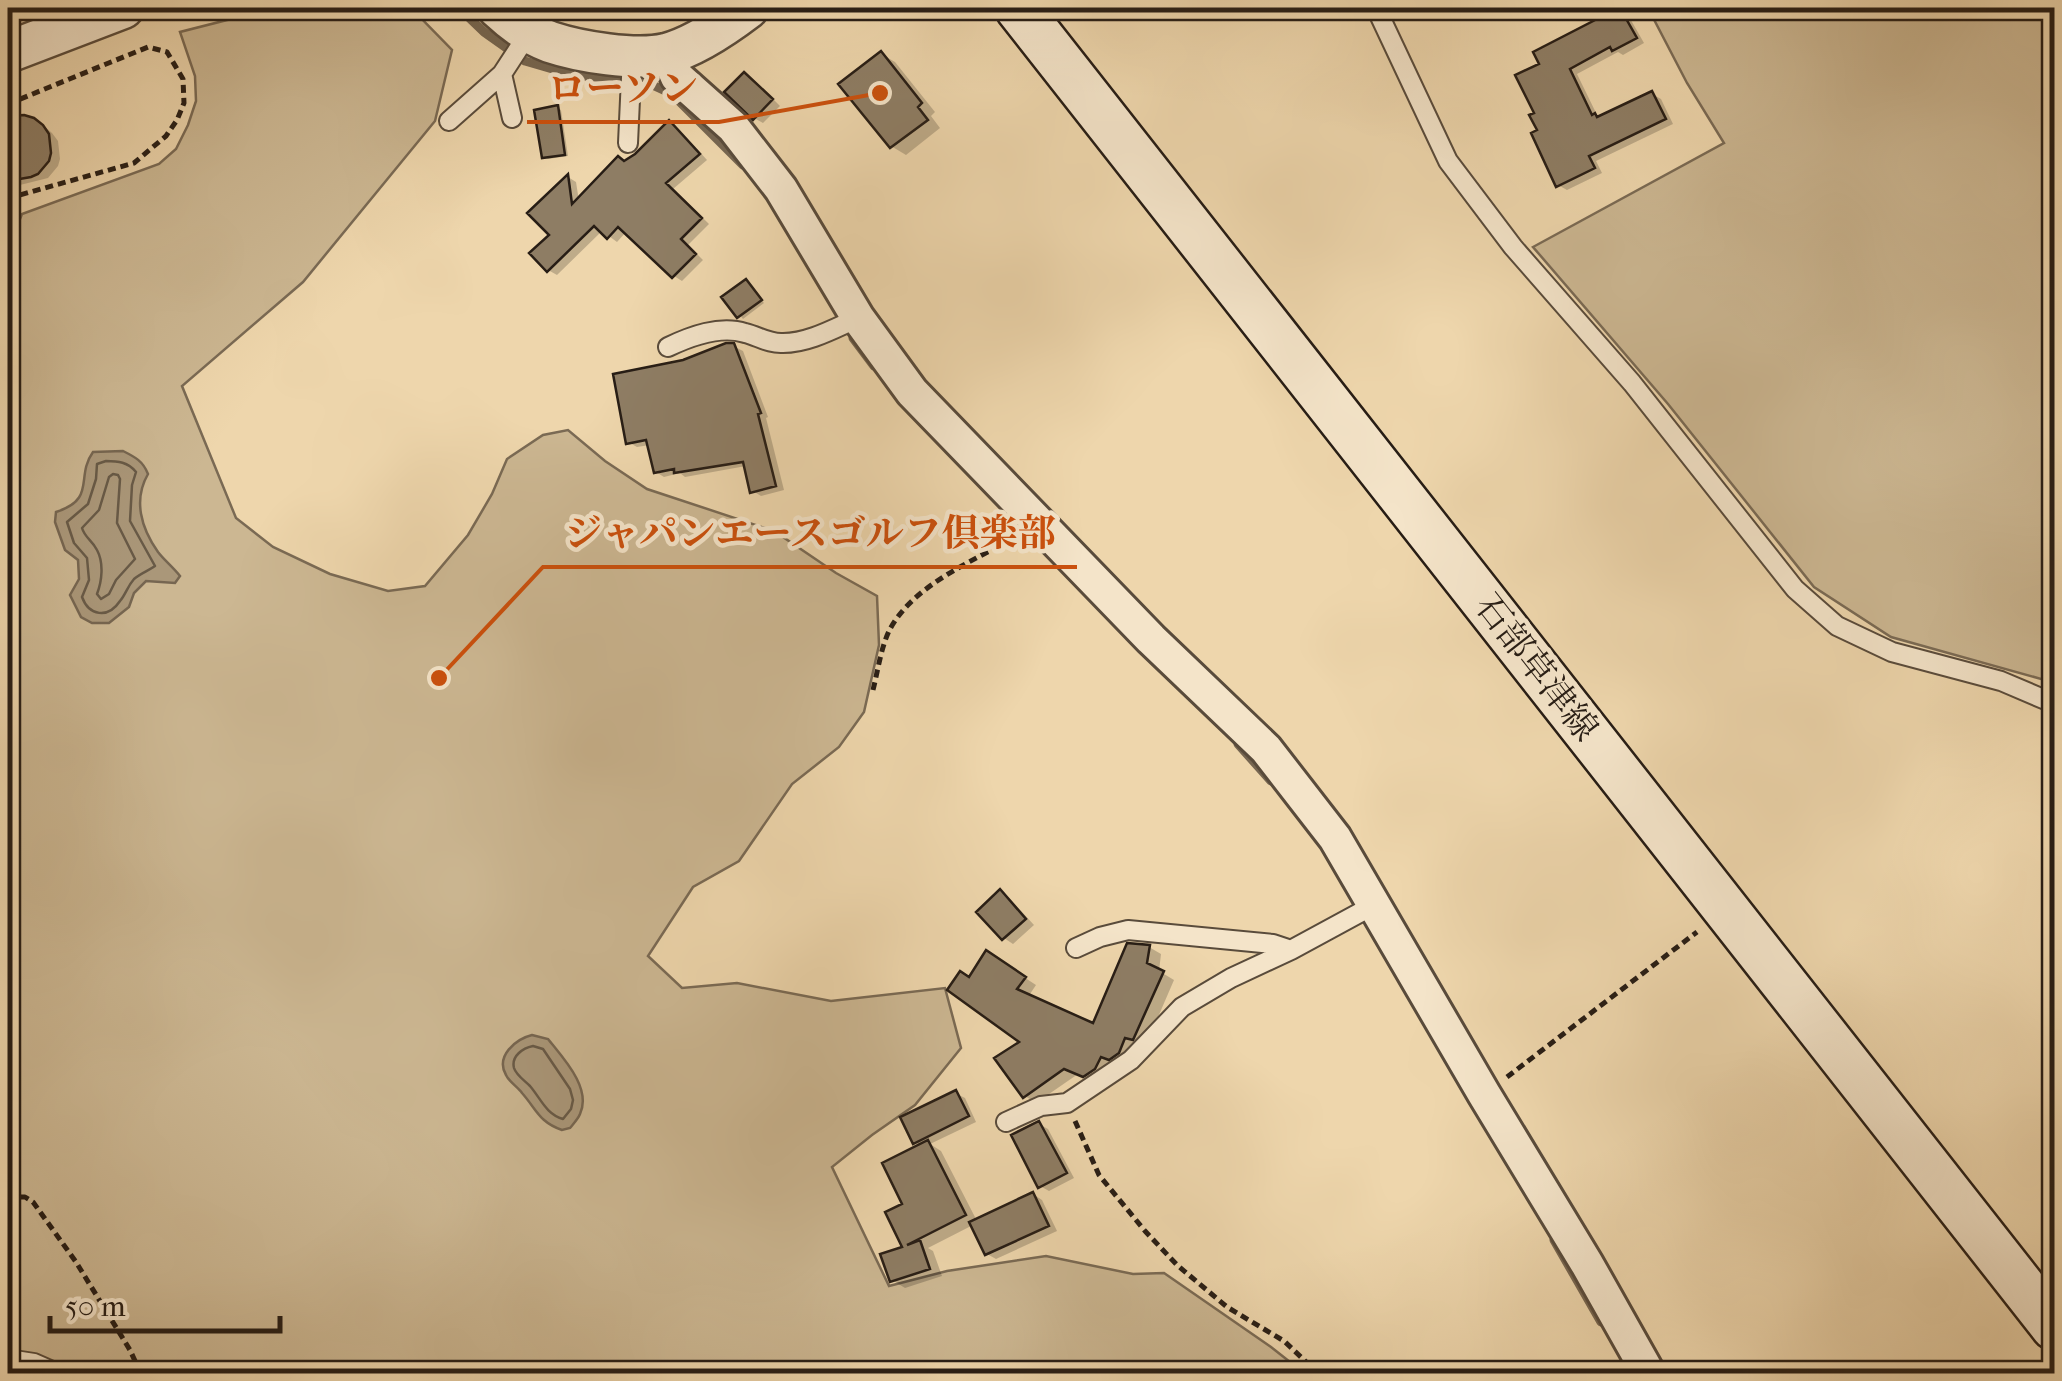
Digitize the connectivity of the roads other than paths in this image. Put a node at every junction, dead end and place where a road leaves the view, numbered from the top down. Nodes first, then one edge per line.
1 (123, 8) edge
2 (498, 8) edge
3 (748, 8) edge
4 (1018, 8) edge
5 (1376, 8) edge
6 (8, 52) edge
7 (515, 54) junction
8 (640, 68) junction
9 (512, 118) dead end
10 (450, 121) dead end
11 (628, 143) dead end
12 (849, 323) junction
13 (668, 346) dead end
14 (2054, 707) edge
15 (1368, 909) junction
16 (1076, 948) dead end
17 (1290, 950) junction
18 (1006, 1122) dead end
19 (2054, 1327) edge
20 (8, 1359) edge
21 (59, 1374) edge
22 (1648, 1374) edge

1 - 6 street
2 - 7 street
3 - 8 street
4 - 19 main road, 石部草津線
5 - 14 lane
7 - 8 street
7 - 9 lane
7 - 10 lane
8 - 11 lane
8 - 12 street
12 - 13 lane
12 - 15 street
15 - 17 lane
15 - 22 street
16 - 17 lane
17 - 18 lane
20 - 21 lane

